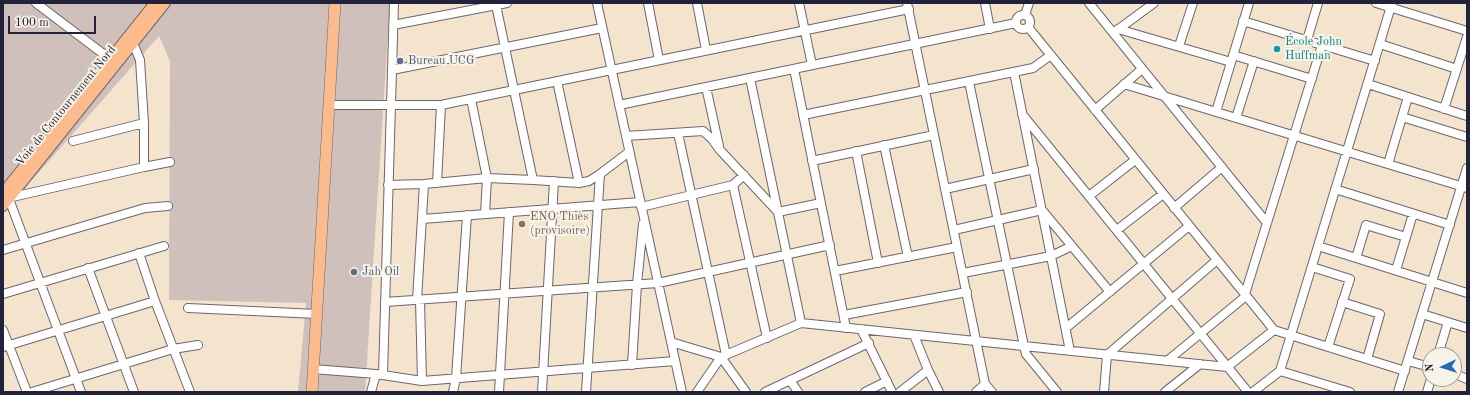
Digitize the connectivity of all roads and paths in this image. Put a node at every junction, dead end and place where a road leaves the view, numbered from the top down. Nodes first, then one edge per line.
1 (36, 3) edge
2 (155, 3) edge
3 (165, 3) edge
4 (394, 3) edge
5 (507, 3) edge
6 (597, 3) edge
7 (648, 3) edge
8 (697, 3) edge
9 (799, 3) edge
10 (985, 3) edge
11 (1028, 3) edge
12 (1088, 3) edge
13 (1154, 3) edge
14 (1192, 3) edge
15 (1249, 3) edge
16 (1318, 3) edge
17 (1376, 3) edge
18 (335, 5) edge
19 (496, 5) junction
20 (1392, 5) edge
21 (908, 6) edge
22 (1025, 15) junction
23 (1243, 21) junction
24 (1016, 23) junction
25 (393, 25) junction
26 (1028, 27) junction
27 (602, 28) junction
28 (990, 28) junction
29 (805, 30) junction
30 (1115, 31) junction
31 (1467, 31) edge
32 (1467, 37) edge
33 (1307, 40) junction
34 (133, 43) junction
35 (916, 44) junction
36 (1380, 44) junction
37 (1322, 45) junction
38 (1179, 46) junction
39 (505, 48) junction
40 (706, 50) junction
41 (1051, 55) junction
42 (1232, 58) junction
43 (110, 59) junction
44 (660, 60) junction
45 (1254, 61) junction
46 (1375, 61) junction
47 (812, 65) junction
48 (794, 69) junction
49 (1142, 69) junction
50 (1457, 69) junction
51 (392, 70) junction
52 (612, 70) junction
53 (1014, 72) junction
54 (750, 78) junction
55 (1312, 79) junction
56 (557, 81) junction
57 (969, 82) junction
58 (1124, 84) junction
59 (1368, 84) junction
60 (706, 87) junction
61 (514, 90) junction
62 (925, 90) junction
63 (1164, 96) junction
64 (1408, 98) junction
65 (471, 99) junction
66 (329, 105) junction
67 (441, 105) junction
68 (391, 106) junction
69 (619, 106) junction
70 (1444, 109) junction
71 (1095, 110) junction
72 (1216, 112) junction
73 (1022, 114) junction
74 (803, 115) junction
75 (1467, 116) edge
76 (1402, 117) junction
77 (1236, 118) junction
78 (144, 123) junction
79 (678, 133) junction
80 (934, 135) junction
81 (1294, 135) junction
82 (626, 136) junction
83 (1467, 138) edge
84 (73, 141) dead end
85 (884, 145) junction
86 (720, 149) junction
87 (856, 151) junction
88 (1347, 151) junction
89 (629, 152) junction
90 (1136, 160) junction
91 (812, 161) junction
92 (170, 162) dead end
93 (1388, 164) junction
94 (144, 167) junction
95 (1222, 167) junction
96 (1467, 168) edge
97 (1034, 169) junction
98 (600, 174) junction
99 (744, 175) junction
100 (487, 178) junction
101 (989, 179) junction
102 (533, 180) junction
103 (554, 181) junction
104 (437, 183) junction
105 (579, 183) junction
106 (424, 184) junction
107 (388, 185) junction
108 (733, 185) junction
109 (1464, 187) edge
110 (945, 189) junction
111 (1335, 189) junction
112 (1163, 194) junction
113 (692, 195) junction
114 (1089, 196) junction
115 (4, 198) edge
116 (821, 203) junction
117 (641, 204) junction
118 (598, 205) junction
119 (168, 206) dead end
120 (1174, 208) junction
121 (552, 209) junction
122 (1042, 210) junction
123 (509, 212) junction
124 (778, 212) junction
125 (485, 214) junction
126 (1413, 214) junction
127 (467, 215) junction
128 (643, 216) junction
129 (422, 219) junction
130 (998, 220) junction
131 (1267, 222) junction
132 (1450, 225) junction
133 (1189, 226) junction
134 (954, 230) junction
135 (1117, 230) junction
136 (1406, 237) junction
137 (25, 243) junction
138 (830, 245) junction
139 (164, 246) dead end
140 (1072, 246) junction
141 (1318, 246) junction
142 (957, 247) junction
143 (3, 250) edge
144 (139, 253) junction
145 (787, 255) junction
146 (1051, 256) junction
147 (908, 257) junction
148 (1356, 258) junction
149 (1217, 260) junction
150 (750, 262) junction
151 (878, 263) junction
152 (1007, 264) junction
153 (1144, 264) junction
154 (1312, 267) junction
155 (88, 268) junction
156 (1396, 270) junction
157 (835, 271) junction
158 (708, 272) junction
159 (963, 273) junction
160 (40, 282) junction
161 (1432, 282) junction
162 (658, 283) junction
163 (637, 284) junction
164 (593, 287) junction
165 (1466, 290) edge
166 (548, 291) junction
167 (966, 292) junction
168 (1110, 292) junction
169 (3, 294) edge
170 (504, 294) junction
171 (1245, 295) junction
172 (462, 297) junction
173 (1172, 298) junction
174 (418, 300) junction
175 (155, 301) junction
176 (385, 302) junction
177 (1342, 302) junction
178 (188, 308) dead end
179 (317, 314) junction
180 (1422, 314) junction
181 (844, 315) junction
182 (106, 316) junction
183 (1448, 322) junction
184 (801, 323) junction
185 (846, 328) junction
186 (1066, 328) junction
187 (1467, 328) edge
188 (861, 329) junction
189 (3, 330) edge
190 (58, 330) junction
191 (1274, 330) junction
192 (1200, 333) junction
193 (914, 335) junction
194 (1291, 335) junction
195 (767, 338) junction
196 (976, 340) junction
197 (671, 342) junction
198 (869, 343) junction
199 (198, 345) dead end
200 (6, 346) edge
201 (1024, 346) junction
202 (1328, 347) junction
203 (1440, 347) edge
204 (173, 349) junction
205 (1070, 351) junction
206 (1107, 355) junction
207 (724, 356) junction
208 (1367, 359) junction
209 (675, 361) junction
210 (1167, 361) junction
211 (1408, 361) junction
212 (124, 364) junction
213 (1200, 364) junction
214 (632, 365) junction
215 (1422, 365) edge
216 (1227, 367) junction
217 (588, 368) junction
218 (313, 370) junction
219 (928, 370) junction
220 (1280, 371) junction
221 (1405, 371) junction
222 (543, 372) junction
223 (380, 375) junction
224 (500, 375) junction
225 (76, 378) junction
226 (456, 378) junction
227 (790, 380) junction
228 (422, 381) junction
229 (887, 381) junction
230 (986, 384) junction
231 (1335, 390) edge
232 (27, 392) edge
233 (32, 392) edge
234 (82, 392) edge
235 (134, 392) edge
236 (190, 392) edge
237 (312, 392) edge
238 (371, 392) edge
239 (453, 392) edge
240 (499, 392) edge
241 (542, 392) edge
242 (586, 392) edge
243 (682, 392) edge
244 (697, 392) edge
245 (746, 392) edge
246 (765, 392) edge
247 (798, 392) edge
248 (865, 392) edge
249 (892, 392) edge
250 (900, 392) edge
251 (939, 392) edge
252 (976, 392) edge
253 (992, 392) edge
254 (1057, 392) edge
255 (1104, 392) edge
256 (1165, 392) edge
257 (1248, 392) edge
258 (1253, 392) edge
259 (1350, 392) edge
260 (1398, 392) edge

1 - 43 street
2 - 43 main road, Voie de Contournement Nord
3 - 34 main road, Voie de Contournement Nord
4 - 25 street
5 - 19 street
6 - 27 street
7 - 44 street
8 - 40 street
9 - 29 street
10 - 28 street
11 - 22 street
12 - 30 street
13 - 30 street
14 - 38 street
15 - 23 street
16 - 33 street
17 - 20 street
18 - 66 highway
19 - 25 street
19 - 39 street
20 - 31 street
20 - 36 street
21 - 29 street
21 - 35 street
22 - 24 street
22 - 26 street
23 - 33 street
23 - 42 street
24 - 26 street
24 - 28 street
25 - 51 street
26 - 41 street
27 - 39 street
27 - 52 street
28 - 35 street
29 - 40 street
29 - 47 street
30 - 38 street
30 - 49 street
32 - 50 street
33 - 37 street
34 - 78 street
34 - 115 main road, Voie de Contournement Nord
35 - 47 street
35 - 62 street
36 - 46 street
36 - 50 street
37 - 46 street
37 - 55 street
38 - 42 street
39 - 51 street
39 - 61 street
40 - 44 street
41 - 53 street
41 - 71 street
42 - 45 street
42 - 72 street
43 - 115 main road, Voie de Contournement Nord
44 - 52 street
45 - 55 street
45 - 77 street
46 - 59 street
47 - 48 street
48 - 54 street
48 - 74 street
49 - 58 street
49 - 63 street
50 - 70 street
51 - 68 street
52 - 56 street
52 - 69 street
53 - 57 street
53 - 73 street
54 - 60 street
54 - 124 street
55 - 81 street
56 - 61 street
56 - 105 street
57 - 62 street
57 - 101 street
58 - 63 street
58 - 71 street
59 - 64 street
59 - 88 street
60 - 69 street
60 - 86 street
61 - 65 street
61 - 102 street
62 - 74 street
62 - 80 street
63 - 72 street
63 - 95 street
64 - 70 street
64 - 76 street
65 - 67 street
65 - 100 street
66 - 68 street
66 - 179 highway
67 - 68 street
67 - 104 street
68 - 107 street
69 - 82 street
70 - 75 street
71 - 90 street
72 - 77 street
73 - 97 street
73 - 114 street
74 - 91 street
76 - 83 street
76 - 93 street
77 - 81 street
78 - 84 street
78 - 94 street
79 - 82 street
79 - 86 street
79 - 113 street
80 - 85 street
80 - 110 street
81 - 88 street
81 - 131 street
82 - 89 street
85 - 87 street
85 - 147 street
86 - 99 street
87 - 91 street
87 - 151 street
88 - 93 street
88 - 111 street
89 - 98 street
89 - 117 street
90 - 112 street
90 - 114 street
91 - 116 street
92 - 94 street
93 - 109 street
94 - 115 street
95 - 120 street
95 - 131 street
96 - 109 street
97 - 101 street
97 - 122 street
98 - 105 street
98 - 118 street
99 - 108 street
99 - 124 street
100 - 102 street
100 - 104 street
100 - 125 street
101 - 110 street
101 - 130 street
102 - 103 street
103 - 105 street
103 - 121 street
104 - 106 street
106 - 107 street
106 - 129 street
107 - 176 street
108 - 113 street
108 - 150 street
109 - 132 street
110 - 134 street
111 - 126 street
111 - 141 street
112 - 120 street
112 - 135 street
113 - 117 street
113 - 158 street
114 - 135 street
115 - 137 street
116 - 124 street
116 - 138 street
117 - 118 street
117 - 128 street
118 - 121 street
118 - 164 street
119 - 137 street
120 - 133 street
121 - 123 street
121 - 166 street
122 - 130 street
122 - 140 street
122 - 146 street
123 - 125 street
123 - 170 street
124 - 145 street
125 - 127 street
126 - 132 street
126 - 136 street
127 - 129 street
127 - 172 street
128 - 162 street
128 - 163 street
129 - 174 street
130 - 134 street
130 - 152 street
131 - 171 street
132 - 161 street
133 - 149 street
133 - 153 street
134 - 142 street
135 - 153 street
136 - 148 street
136 - 156 street
137 - 143 street
137 - 160 street
138 - 145 street
138 - 157 street
139 - 144 street
140 - 146 street
140 - 168 street
141 - 148 street
141 - 154 street
142 - 147 street
142 - 159 street
144 - 155 street
144 - 175 street
145 - 150 street
145 - 184 street
146 - 152 street
146 - 186 street
147 - 151 street
148 - 156 street
149 - 171 street
149 - 173 street
150 - 158 street
150 - 195 street
151 - 157 street
152 - 159 street
152 - 201 street
153 - 168 street
153 - 173 street
154 - 177 street
154 - 194 street
155 - 160 street
155 - 182 street
156 - 161 street
157 - 181 street
158 - 162 street
158 - 207 street
159 - 167 street
160 - 169 street
160 - 190 street
161 - 165 street
161 - 180 street
162 - 163 street
162 - 197 street
163 - 164 street
163 - 214 street
164 - 166 street
164 - 217 street
166 - 170 street
166 - 222 street
167 - 181 street
167 - 196 street
168 - 186 street
170 - 172 street
170 - 224 street
171 - 191 street
171 - 192 street
172 - 174 street
172 - 226 street
173 - 192 street
173 - 206 street
174 - 176 street
174 - 228 street
175 - 182 street
175 - 204 street
176 - 223 street
177 - 202 street
177 - 208 street
178 - 179 street
179 - 218 highway
180 - 183 street
180 - 211 street
181 - 185 street
182 - 190 street
182 - 212 street
183 - 187 street
183 - 203 street
184 - 185 street
184 - 195 street
185 - 188 street
186 - 205 street
188 - 193 street
188 - 198 street
189 - 200 street
190 - 200 street
190 - 225 street
191 - 194 street
191 - 216 street
192 - 210 street
192 - 216 street
193 - 196 street
193 - 219 street
194 - 202 street
194 - 220 street
195 - 207 street
196 - 201 street
196 - 230 street
197 - 207 street
197 - 209 street
198 - 227 street
198 - 229 street
199 - 204 street
200 - 232 street
201 - 205 street
201 - 254 street
202 - 208 street
204 - 212 street
204 - 236 street
205 - 206 street
206 - 210 street
206 - 255 street
207 - 244 street
207 - 245 street
208 - 221 street
209 - 214 street
209 - 243 street
210 - 213 street
211 - 215 street
211 - 221 street
212 - 225 street
212 - 235 street
213 - 216 street
213 - 256 street
214 - 217 street
216 - 257 street
217 - 222 street
217 - 242 street
218 - 223 street
218 - 237 highway
219 - 250 street
219 - 251 street
220 - 231 street
220 - 258 street
221 - 260 street
222 - 224 street
222 - 241 street
223 - 228 street
223 - 238 street
224 - 226 street
224 - 240 street
225 - 233 street
225 - 234 street
226 - 228 street
226 - 239 street
227 - 246 street
227 - 247 street
229 - 248 street
229 - 249 street
230 - 252 street
230 - 253 street
231 - 259 street

